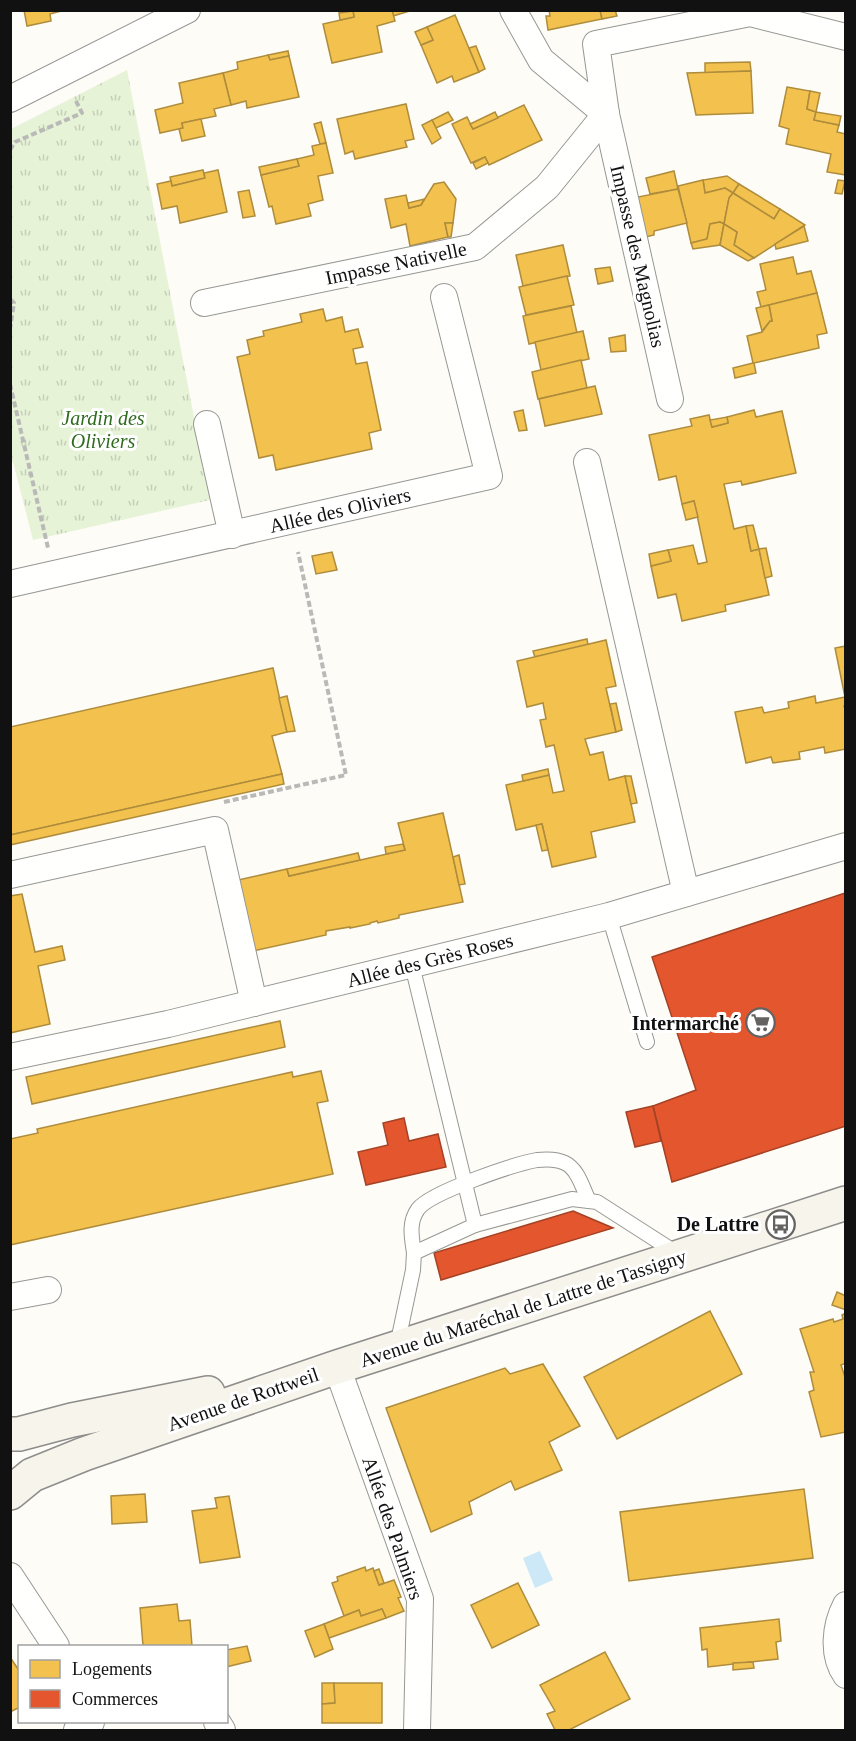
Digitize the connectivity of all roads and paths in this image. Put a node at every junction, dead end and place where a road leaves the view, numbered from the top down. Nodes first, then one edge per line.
1 (187, 10) edge
2 (513, 10) edge
3 (846, 37) edge
4 (71, 90) dead end
5 (10, 99) edge
6 (606, 114) junction
7 (10, 150) edge
8 (444, 297) dead end
9 (10, 299) edge
10 (204, 303) dead end
11 (10, 329) edge
12 (10, 384) edge
13 (670, 399) dead end
14 (207, 424) dead end
15 (587, 462) dead end
16 (232, 535) junction
17 (298, 552) dead end
18 (54, 575) junction
19 (10, 584) edge
20 (215, 830) junction
21 (846, 846) edge
22 (10, 875) edge
23 (686, 892) junction
24 (609, 915) junction
25 (412, 964) junction
26 (254, 1003) junction
27 (647, 1042) dead end
28 (10, 1057) edge
29 (465, 1183) junction
30 (589, 1201) junction
31 (846, 1203) edge
32 (475, 1225) junction
33 (414, 1253) junction
34 (682, 1256) junction
35 (48, 1290) dead end
36 (10, 1297) edge
37 (396, 1348) junction
38 (337, 1367) junction
39 (10, 1434) edge
40 (10, 1493) edge
41 (10, 1576) edge
42 (846, 1605) edge
43 (55, 1645) edge
44 (846, 1675) edge
45 (90, 1723) edge
46 (77, 1731) edge
47 (417, 1731) edge

1 - 5 street
2 - 6 street
3 - 6 street, Impasse des Magnolias
4 - 7 path
6 - 10 street, Impasse Nativelle
6 - 13 street, Impasse des Magnolias
8 - 16 street, Allée des Oliviers
9 - 11 path
12 - 18 path
14 - 16 street
15 - 23 street
16 - 18 street, Allée des Oliviers
17 - 20 path
18 - 19 street, Allée des Oliviers
20 - 22 street
20 - 26 street
21 - 23 street, Allée des Grès Roses
23 - 24 street, Allée des Grès Roses
24 - 25 street, Allée des Grès Roses
24 - 27 lane
25 - 26 street, Allée des Grès Roses
25 - 29 lane
26 - 28 street, Allée des Grès Roses
29 - 30 lane
29 - 32 lane
29 - 33 lane
30 - 32 lane
30 - 34 lane
31 - 34 main road, Avenue du Maréchal de Lattre de Tassigny
32 - 33 lane
33 - 37 lane
34 - 37 main road, Avenue du Maréchal de Lattre de Tassigny
35 - 36 street
37 - 38 main road, Avenue du Maréchal de Lattre de Tassigny
38 - 39 main road, Avenue de Rottweil
38 - 40 main road, Avenue de Rottweil
38 - 47 street, Allée des Palmiers
41 - 43 street
42 - 44 street
45 - 46 street

